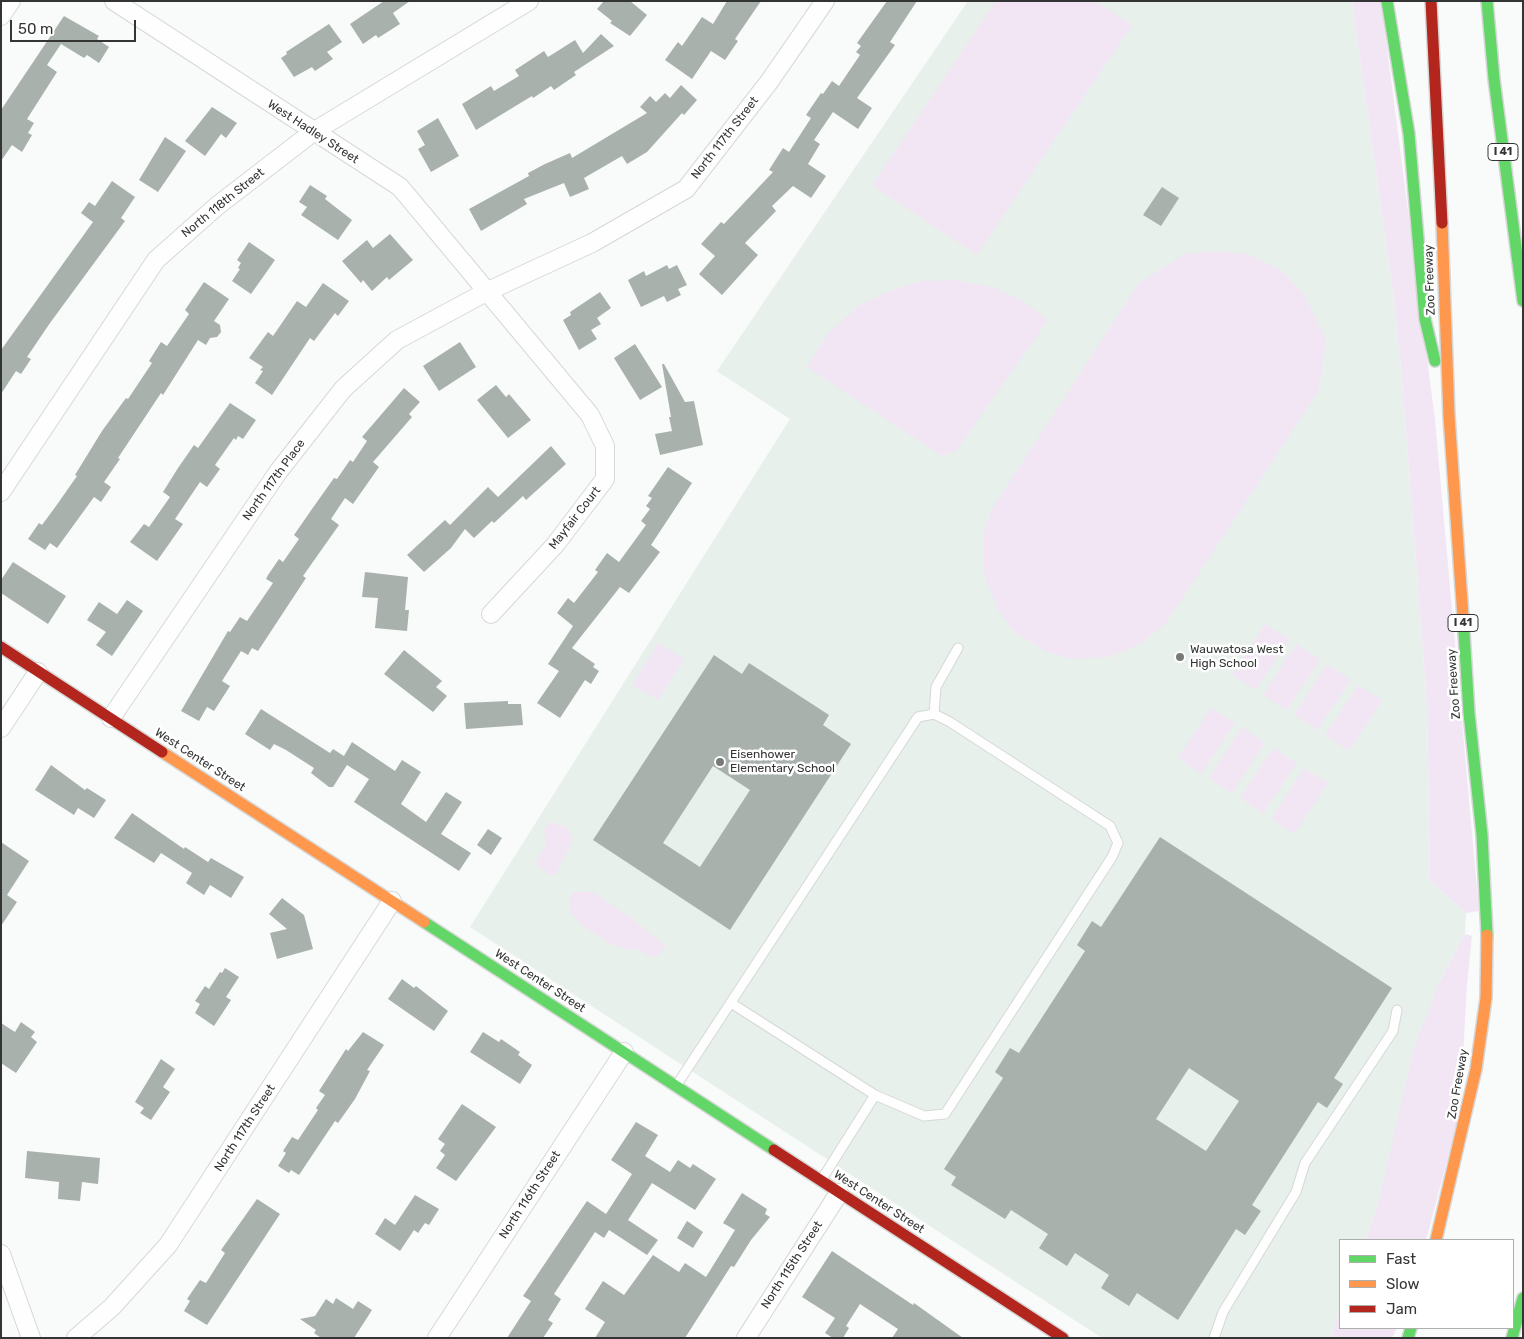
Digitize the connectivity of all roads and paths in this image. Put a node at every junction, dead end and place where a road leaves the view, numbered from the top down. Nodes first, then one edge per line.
1 (11, 1) edge
2 (114, 1) edge
3 (529, 1) edge
4 (825, 1) edge
5 (1387, 1) edge
6 (1431, 1) edge
7 (1487, 1) edge
8 (1, 16) edge
9 (313, 132) junction
10 (486, 292) junction
11 (1523, 302) edge
12 (1449, 416) junction
13 (1, 492) edge
14 (491, 614) dead end
15 (1, 648) edge
16 (958, 648) dead end
17 (38, 672) junction
18 (934, 714) junction
19 (111, 718) junction
20 (1, 728) edge
21 (392, 901) junction
22 (731, 1003) junction
23 (1398, 1010) dead end
24 (624, 1052) junction
25 (676, 1086) junction
26 (875, 1095) junction
27 (821, 1180) junction
28 (840, 1194) junction
29 (1436, 1239) edge
30 (1, 1254) edge
31 (1523, 1298) edge
32 (1043, 1332) edge
33 (31, 1338) edge
34 (76, 1338) edge
35 (437, 1338) edge
36 (746, 1338) edge
37 (1063, 1338) edge
38 (1214, 1338) edge
39 (1512, 1338) edge

1 - 8 street
2 - 9 street, West Hadley Street
3 - 9 street, North 118th Street
4 - 10 street, North 117th Street
5 - 12 main road
6 - 12 main road, Zoo Freeway / I 41
7 - 11 main road, I 41
9 - 10 street, West Hadley Street
9 - 13 street, North 118th Street
10 - 14 street, Mayfair Court
10 - 19 street, North 117th Place
12 - 29 main road, Zoo Freeway / I 41
15 - 17 main road, West Center Street
16 - 18 lane
17 - 19 main road, West Center Street
17 - 20 street
18 - 22 lane
18 - 26 lane
19 - 21 main road, West Center Street
21 - 24 main road, West Center Street
21 - 34 street, North 117th Street
22 - 25 lane
22 - 26 lane
23 - 38 lane
24 - 25 main road, West Center Street
24 - 35 street, North 116th Street
25 - 27 main road, West Center Street
26 - 27 lane
27 - 28 main road, West Center Street
28 - 32 main road, West Center Street
28 - 36 street, North 115th Street
30 - 33 street
31 - 39 main road
32 - 37 main road, West Center Street

